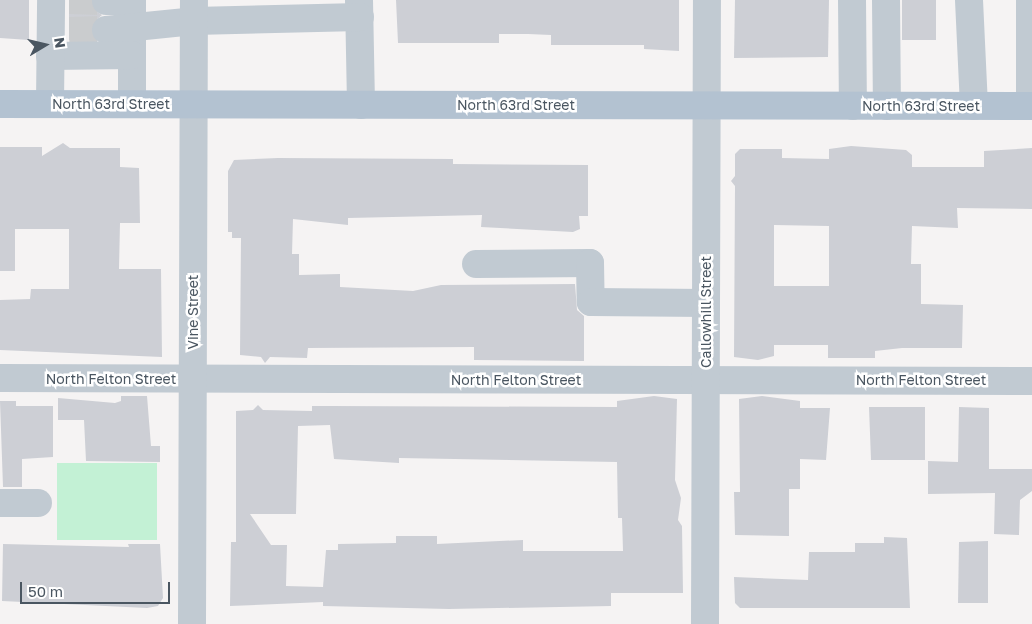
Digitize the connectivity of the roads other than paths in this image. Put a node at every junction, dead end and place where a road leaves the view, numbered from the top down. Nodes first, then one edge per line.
1 (123, 0) edge
2 (707, 0) edge
3 (852, 0) edge
4 (886, 0) edge
5 (969, 0) edge
6 (1030, 0) edge
7 (57, 1) edge
8 (360, 9) edge
9 (194, 11) edge
10 (123, 38) junction
11 (57, 39) junction
12 (0, 104) edge
13 (50, 104) junction
14 (132, 104) junction
15 (194, 104) junction
16 (361, 105) junction
17 (706, 106) junction
18 (853, 106) junction
19 (887, 106) junction
20 (974, 106) junction
21 (1031, 106) edge
22 (476, 264) dead end
23 (706, 303) junction
24 (0, 378) edge
25 (193, 379) junction
26 (706, 380) junction
27 (1032, 381) edge
28 (0, 503) edge
29 (38, 503) dead end
30 (192, 624) edge
31 (705, 624) edge

1 - 10 street
2 - 17 street, Callowhill Street
3 - 18 street
4 - 19 street
5 - 20 street
6 - 21 street
7 - 11 street
8 - 9 street
8 - 16 street
9 - 10 street
9 - 15 street, Vine Street
10 - 11 street
10 - 14 street
11 - 13 street
12 - 13 main road, North 63rd Street
13 - 14 main road, North 63rd Street
14 - 15 main road, North 63rd Street
15 - 16 main road, North 63rd Street
15 - 25 street, Vine Street
16 - 17 main road, North 63rd Street
17 - 18 main road, North 63rd Street
17 - 23 street, Callowhill Street
18 - 19 main road, North 63rd Street
19 - 20 main road, North 63rd Street
20 - 21 main road, North 63rd Street
22 - 23 street
23 - 26 street, Callowhill Street
24 - 25 street, North Felton Street
25 - 26 street, North Felton Street
25 - 30 street, Vine Street
26 - 27 street, North Felton Street
26 - 31 street, Callowhill Street
28 - 29 street

